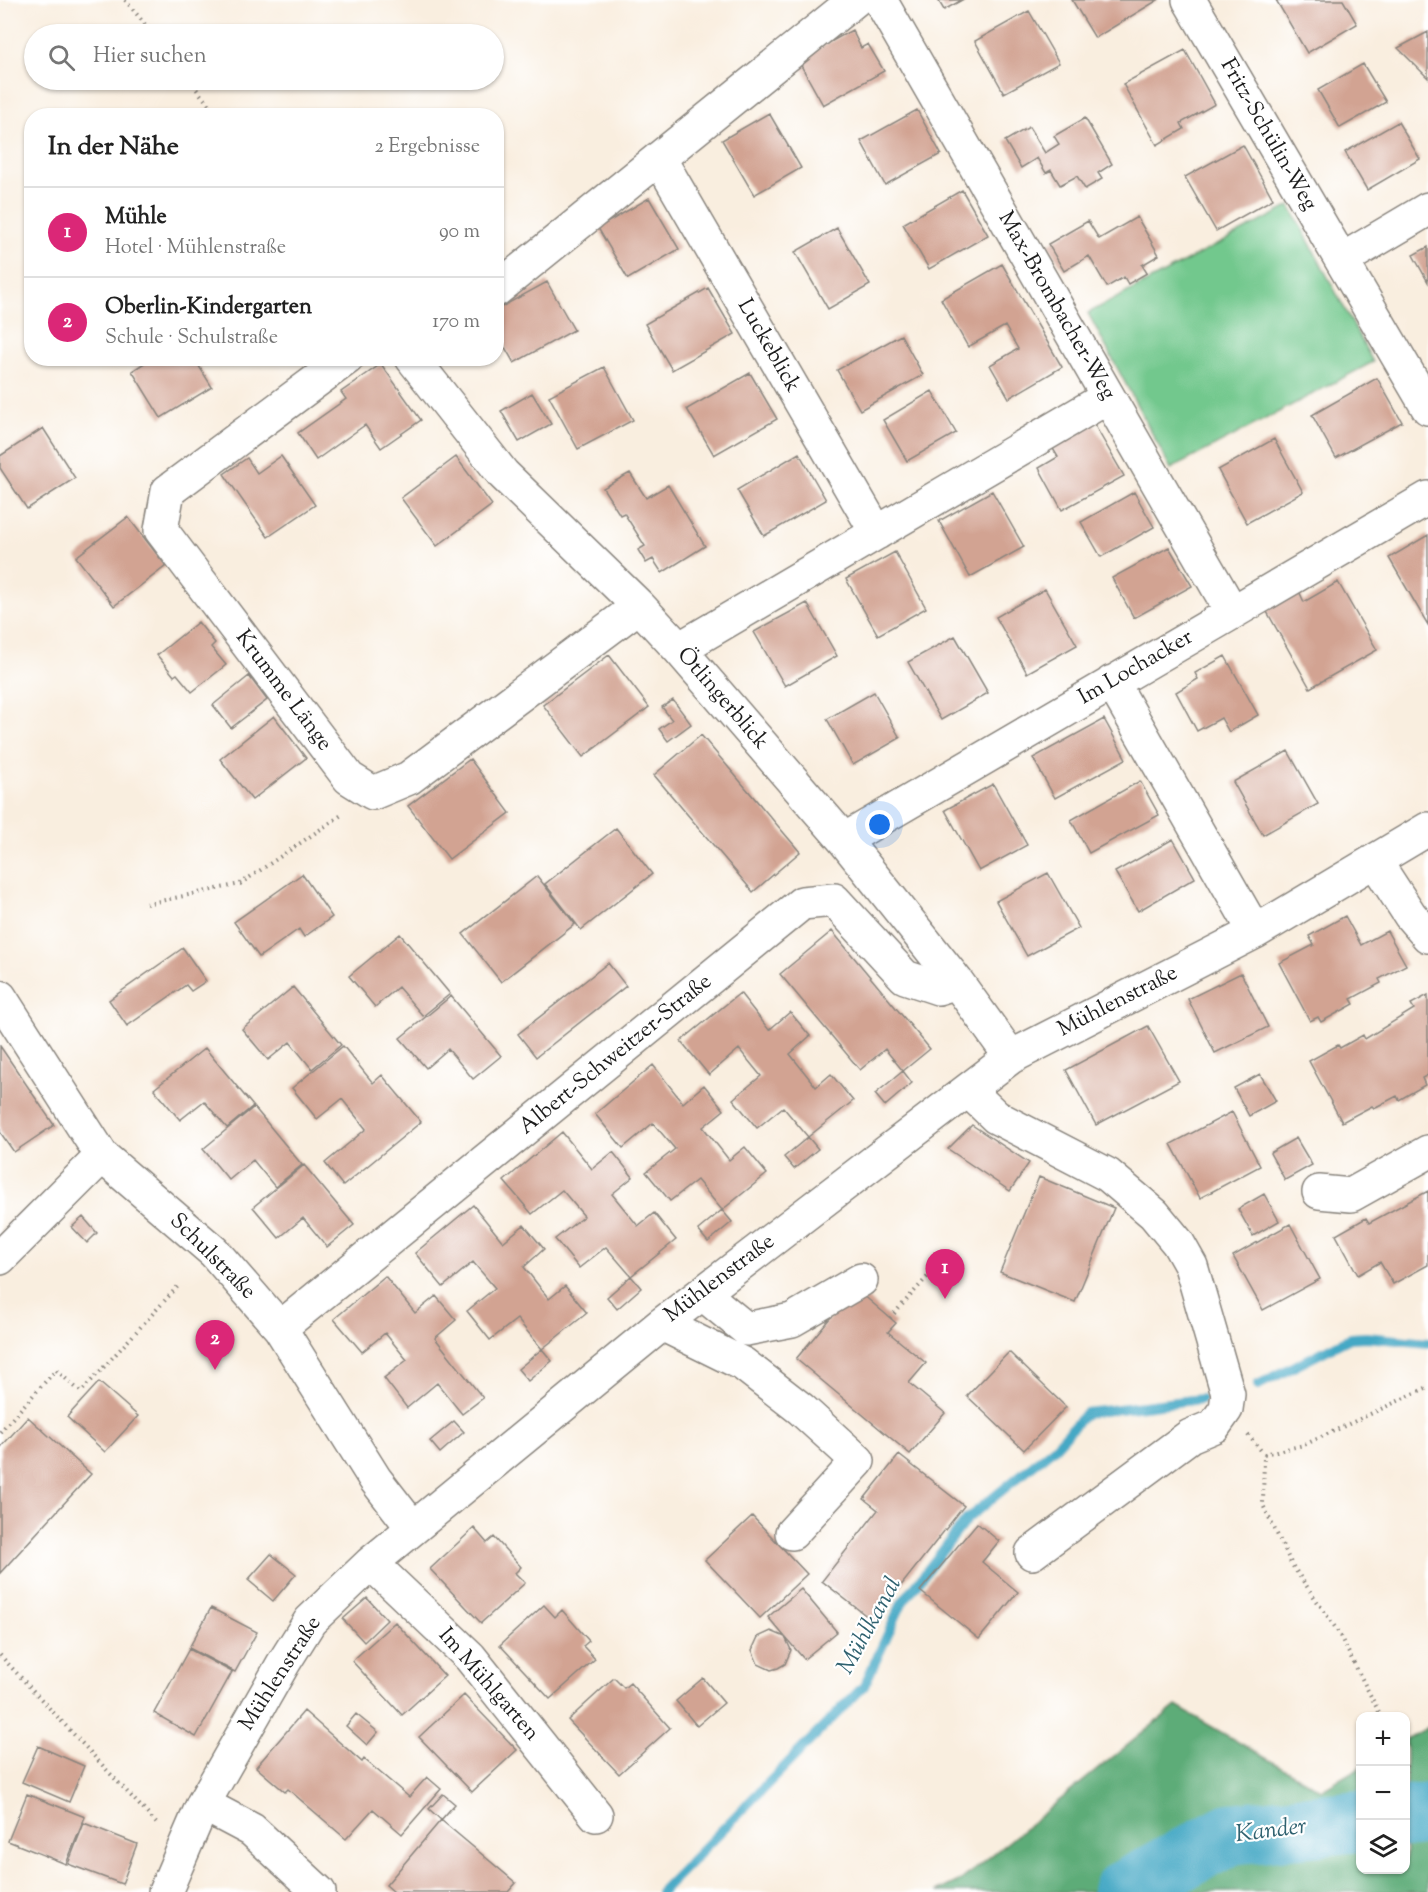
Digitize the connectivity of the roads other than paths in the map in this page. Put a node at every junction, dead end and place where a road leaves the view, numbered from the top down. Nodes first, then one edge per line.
1 (855, 0) edge
2 (880, 0) edge
3 (1198, 3) edge
4 (658, 158) junction
5 (1428, 209) edge
6 (1342, 260) junction
7 (504, 283) edge
8 (336, 366) edge
9 (419, 366) edge
10 (1108, 397) junction
11 (1428, 408) edge
12 (1428, 498) edge
13 (877, 533) junction
14 (639, 606) junction
15 (1232, 612) junction
16 (680, 649) junction
17 (1112, 682) junction
18 (1428, 829) edge
19 (844, 840) junction
20 (1376, 861) junction
21 (1255, 932) junction
22 (1428, 936) edge
23 (957, 982) junction
24 (0, 997) edge
25 (1011, 1057) junction
26 (969, 1091) junction
27 (1428, 1152) edge
28 (102, 1156) junction
29 (1319, 1192) dead end
30 (0, 1258) edge
31 (861, 1280) dead end
32 (702, 1293) junction
33 (662, 1324) junction
34 (280, 1328) junction
35 (413, 1528) junction
36 (792, 1533) dead end
37 (1032, 1553) dead end
38 (371, 1563) junction
39 (203, 1804) junction
40 (597, 1815) dead end
41 (165, 1892) edge
42 (319, 1892) edge

1 - 4 street
2 - 10 street, Max-Brombacher-Weg
3 - 6 street, Fritz-Schülin-Weg
4 - 7 street
4 - 13 street, Luckeblick
5 - 6 street
6 - 11 street, Fritz-Schülin-Weg
8 - 14 street, Krumme Länge
9 - 14 street, Ötlingerblick
10 - 13 street
10 - 15 street, Max-Brombacher-Weg
12 - 15 street, Im Lochacker
13 - 16 street
14 - 16 street, Ötlingerblick
15 - 17 street, Im Lochacker
16 - 19 street, Ötlingerblick
17 - 19 street, Im Lochacker
17 - 21 street
18 - 20 street, Mühlenstraße
19 - 23 street, Ötlingerblick
20 - 21 street, Mühlenstraße
20 - 22 street
21 - 25 street, Mühlenstraße
23 - 25 street, Ötlingerblick
23 - 34 street, Albert-Schweitzer-Straße
24 - 28 street, Schulstraße
25 - 26 street, Mühlenstraße
26 - 32 street, Mühlenstraße
26 - 37 street
27 - 29 street
28 - 30 street
28 - 34 street, Schulstraße
31 - 32 street
32 - 33 street, Mühlenstraße
33 - 35 street, Mühlenstraße
33 - 36 street
34 - 35 street, Schulstraße
35 - 38 street, Mühlenstraße
38 - 39 street, Mühlenstraße
38 - 40 street, Im Mühlgarten
39 - 41 street, Mühlenstraße
39 - 42 street

